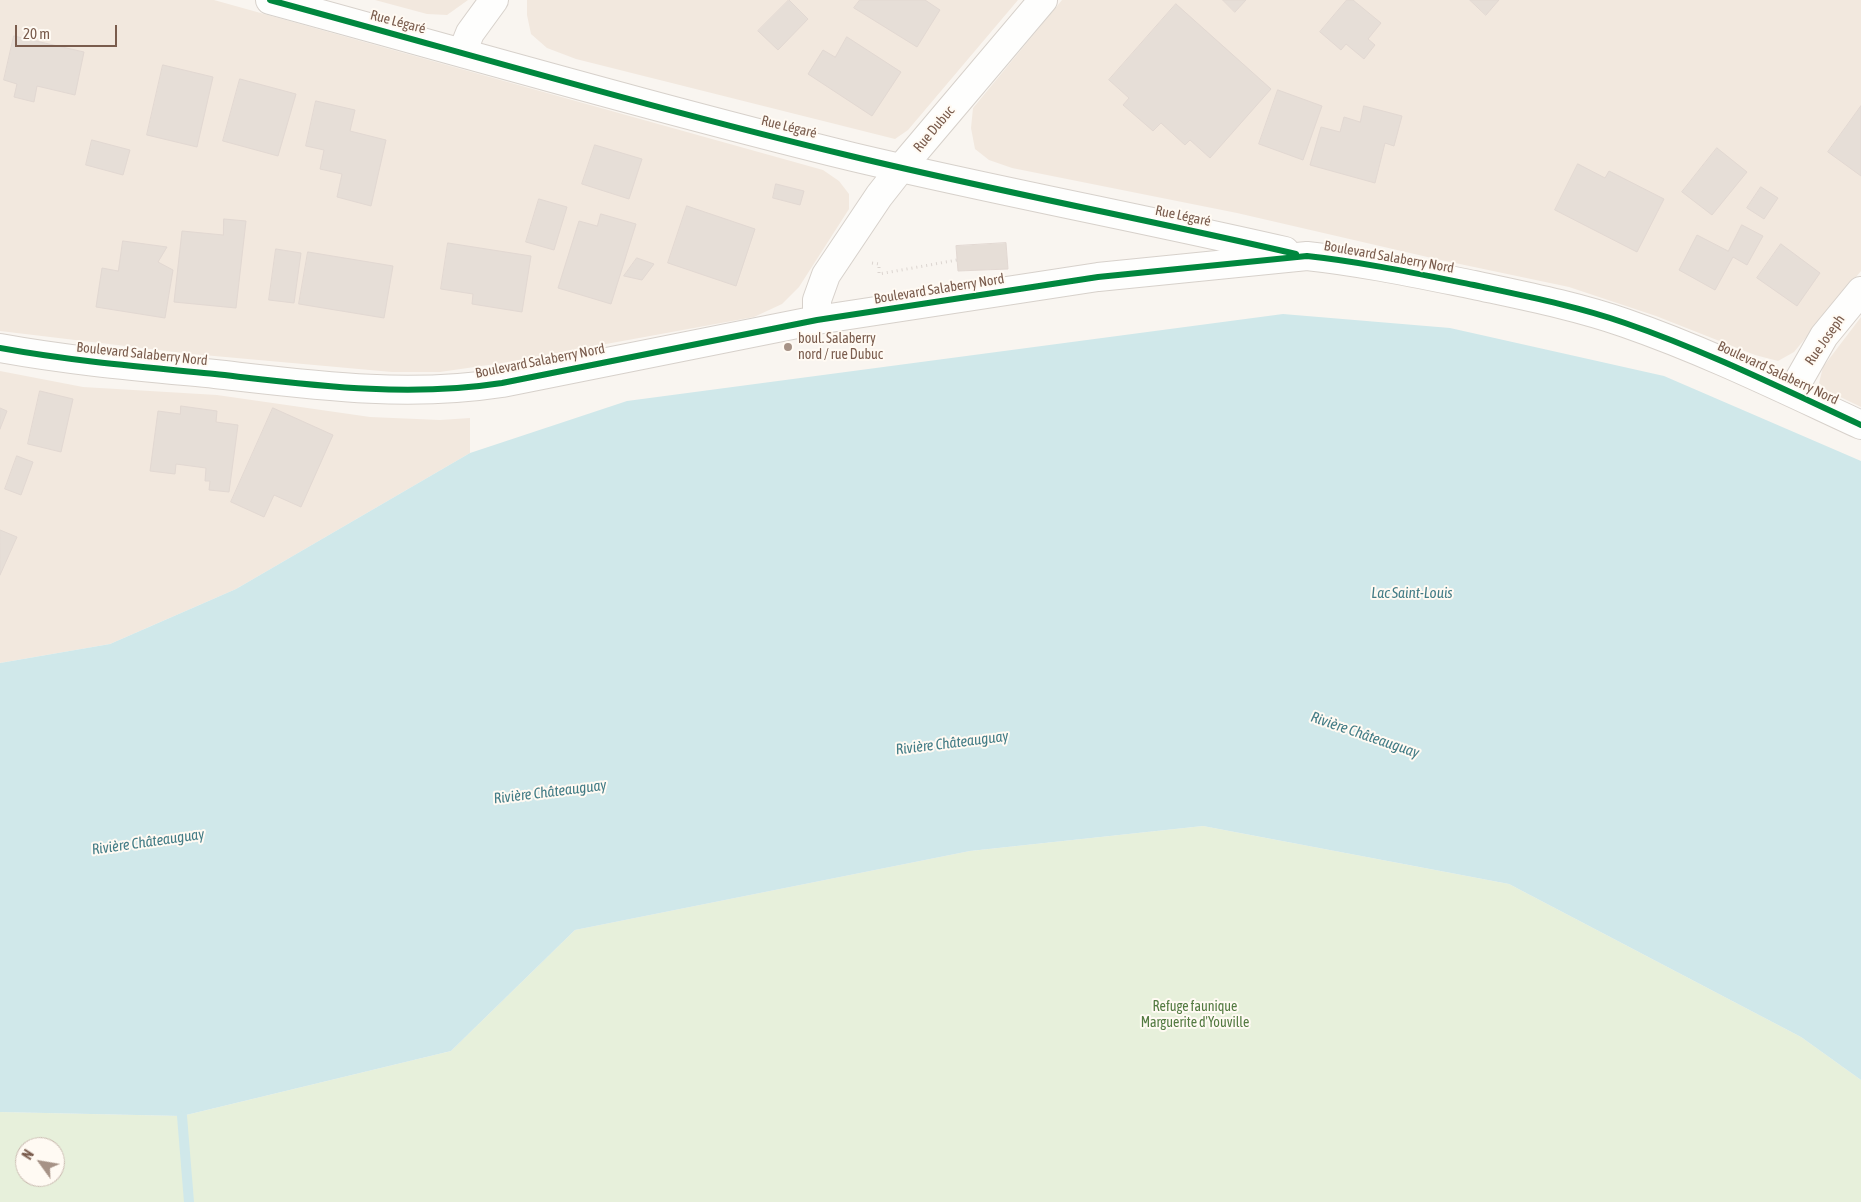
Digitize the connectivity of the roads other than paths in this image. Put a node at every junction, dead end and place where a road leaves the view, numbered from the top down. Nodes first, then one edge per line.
1 (270, 0) edge
2 (494, 0) edge
3 (1042, 0) edge
4 (462, 53) junction
5 (901, 168) junction
6 (1307, 256) junction
7 (1861, 291) edge
8 (817, 320) junction
9 (0, 348) edge
10 (1792, 392) junction
11 (1861, 425) edge

1 - 4 street, Rue Légaré
2 - 4 street
3 - 5 street, Rue Dubuc
4 - 5 street, Rue Légaré
5 - 6 street, Rue Légaré
5 - 8 street, Rue Dubuc
6 - 8 street, Boulevard Salaberry Nord
6 - 10 street, Boulevard Salaberry Nord
7 - 10 street, Rue Joseph
8 - 9 street, Boulevard Salaberry Nord
10 - 11 street, Boulevard Salaberry Nord

